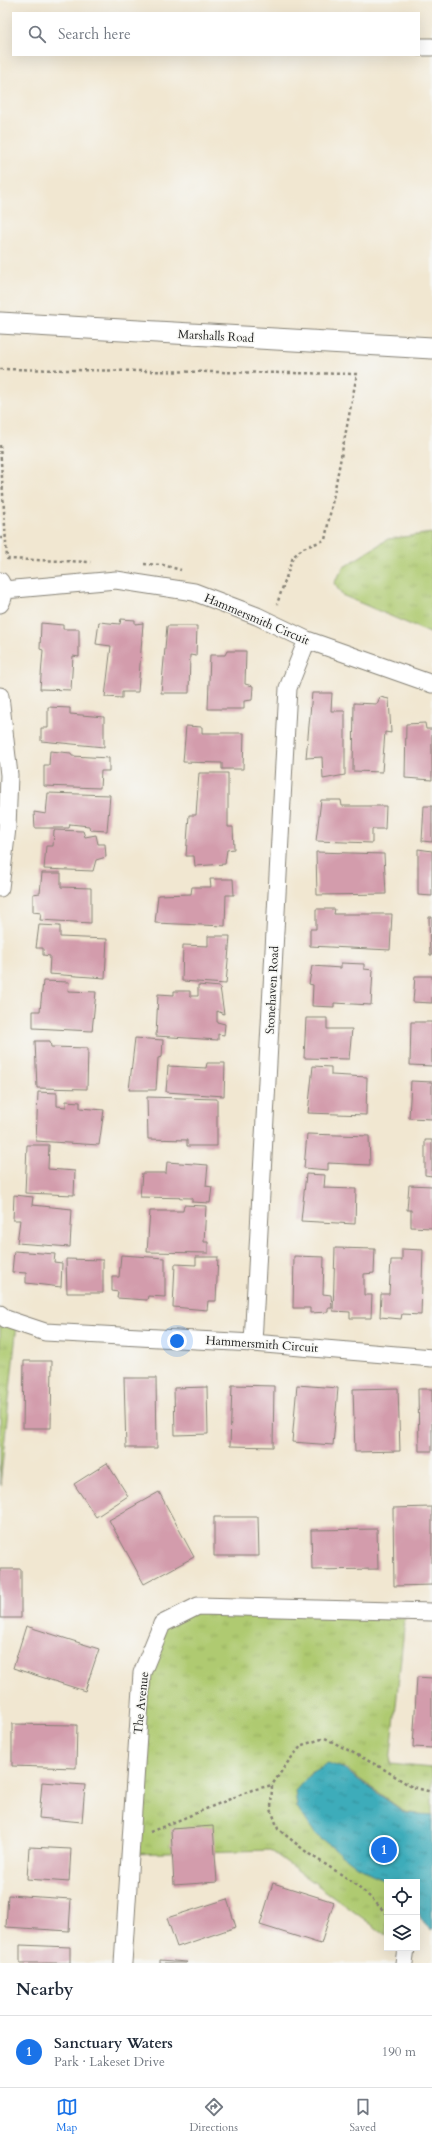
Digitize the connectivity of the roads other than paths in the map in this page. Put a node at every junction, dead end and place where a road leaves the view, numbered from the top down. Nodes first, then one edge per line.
1 (420, 47) edge
2 (432, 47) edge
3 (0, 323) edge
4 (432, 348) edge
5 (1, 592) edge
6 (307, 640) junction
7 (432, 684) edge
8 (0, 696) edge
9 (0, 888) edge
10 (0, 1314) edge
11 (253, 1343) junction
12 (432, 1358) edge
13 (432, 1612) edge
14 (406, 1951) edge
15 (123, 1963) edge
16 (404, 1963) edge

1 - 2 street
3 - 4 street, Marshalls Road
5 - 6 street, Hammersmith Circuit
6 - 7 street, Hammersmith Circuit
6 - 11 street, Stonehaven Road
8 - 9 street
10 - 11 street, Hammersmith Circuit
11 - 12 street, Hammersmith Circuit
13 - 15 street, The Avenue
14 - 16 street

